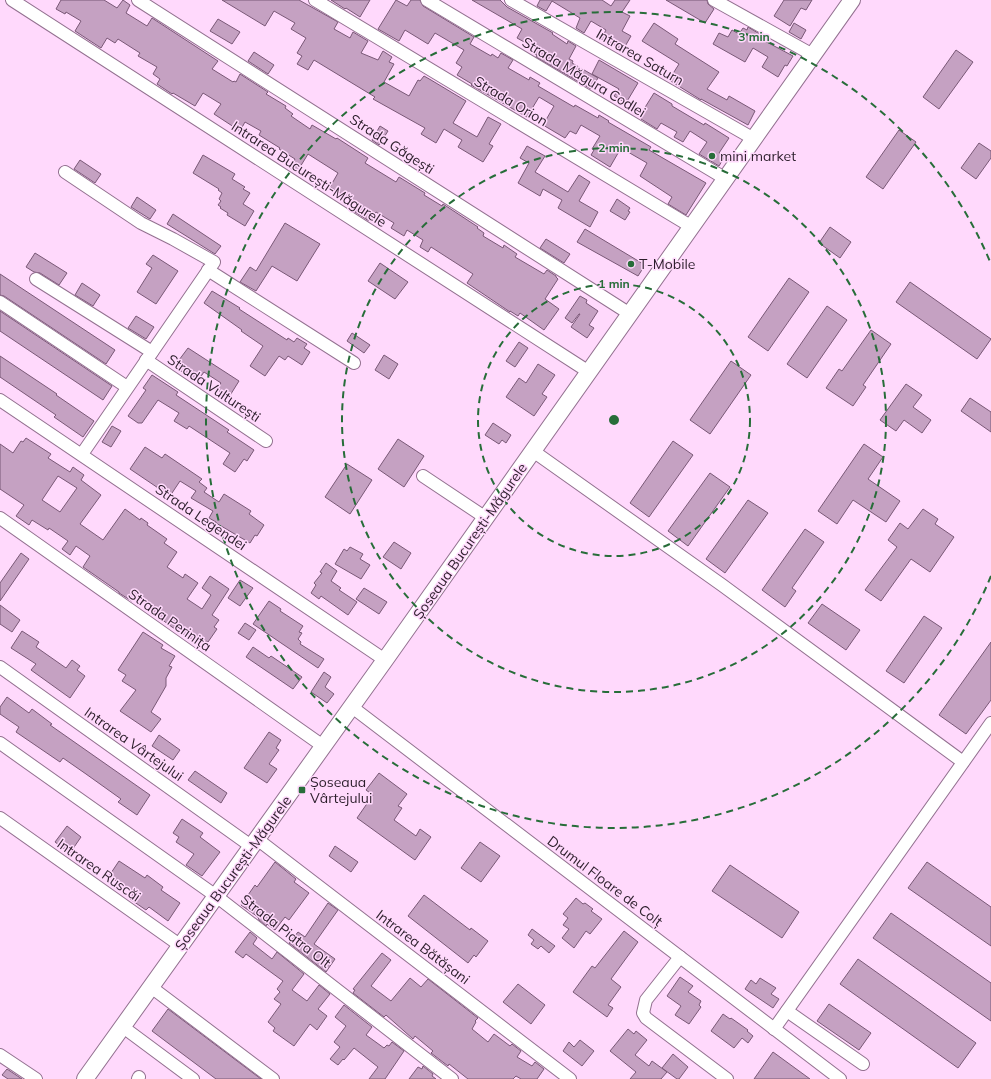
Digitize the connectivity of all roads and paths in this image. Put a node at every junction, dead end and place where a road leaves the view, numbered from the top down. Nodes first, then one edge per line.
1 (12, 0) edge
2 (138, 0) edge
3 (315, 0) edge
4 (427, 0) edge
5 (511, 0) edge
6 (714, 0) edge
7 (852, 0) edge
8 (813, 55) junction
9 (754, 139) junction
10 (65, 172) dead end
11 (726, 179) junction
12 (692, 227) junction
13 (211, 266) junction
14 (36, 279) dead end
15 (0, 302) edge
16 (630, 314) junction
17 (149, 356) junction
18 (354, 363) dead end
19 (589, 372) junction
20 (127, 387) junction
21 (0, 400) edge
22 (266, 441) dead end
23 (534, 451) junction
24 (82, 454) junction
25 (423, 476) dead end
26 (0, 518) edge
27 (486, 518) junction
28 (385, 660) junction
29 (0, 667) edge
30 (352, 707) junction
31 (991, 723) edge
32 (0, 743) edge
33 (323, 746) junction
34 (963, 762) junction
35 (0, 818) edge
36 (254, 842) junction
37 (216, 896) junction
38 (181, 946) junction
39 (680, 957) junction
40 (151, 987) junction
41 (787, 1011) junction
42 (123, 1027) junction
43 (774, 1029) junction
44 (0, 1055) edge
45 (863, 1064) dead end
46 (36, 1079) edge
47 (85, 1079) edge
48 (193, 1079) edge
49 (273, 1079) edge
50 (452, 1079) edge
51 (570, 1079) edge
52 (728, 1079) edge
53 (840, 1079) edge

1 - 19 street, Intrarea București-Măgurele
2 - 16 street, Strada Găgești
3 - 12 street, Strada Orion
4 - 11 street, Strada Măgura Codlei
5 - 9 street, Intrarea Saturn
6 - 8 street
7 - 8 main road, Șoseaua București-Măgurele
8 - 9 main road, Șoseaua București-Măgurele
9 - 11 main road, Șoseaua București-Măgurele
10 - 13 street
11 - 12 main road, Șoseaua București-Măgurele
12 - 16 main road, Șoseaua București-Măgurele
13 - 17 street, Strada Vulturești
13 - 18 street
14 - 17 street
15 - 20 street
16 - 19 main road, Șoseaua București-Măgurele
17 - 20 street, Strada Vulturești
17 - 22 street, Strada Vulturești
19 - 23 main road, Șoseaua București-Măgurele
20 - 24 street, Strada Vulturești
21 - 24 street, Strada Legendei
23 - 27 main road, Șoseaua București-Măgurele
23 - 34 street
24 - 28 street, Strada Legendei
25 - 27 street
26 - 33 street, Strada Perinița
27 - 28 main road, Șoseaua București-Măgurele
28 - 30 main road, Șoseaua București-Măgurele
29 - 36 street, Intrarea Vârtejului
30 - 33 main road, Șoseaua București-Măgurele
30 - 39 street, Drumul Floare de Colț
31 - 34 street
32 - 37 street, Strada Piatra Olt
33 - 36 main road, Șoseaua București-Măgurele
34 - 41 street
35 - 38 street, Intrarea Ruscăi
36 - 37 main road, Șoseaua București-Măgurele
36 - 51 street, Intrarea Bătășani
37 - 38 main road, Șoseaua București-Măgurele
37 - 50 street, Strada Piatra Olt
38 - 40 main road, Șoseaua București-Măgurele
39 - 43 street, Drumul Floare de Colț
39 - 52 street
40 - 42 main road, Șoseaua București-Măgurele
40 - 49 street
41 - 43 street
41 - 45 street
42 - 47 main road, Șoseaua București-Măgurele
42 - 48 street
43 - 53 street, Drumul Floare de Colț
44 - 46 street

